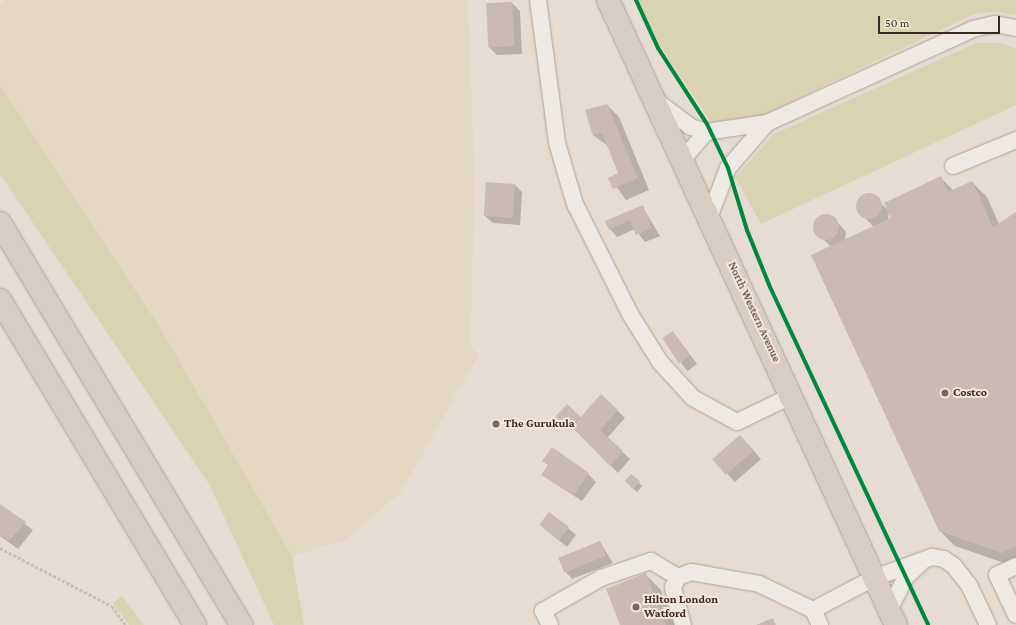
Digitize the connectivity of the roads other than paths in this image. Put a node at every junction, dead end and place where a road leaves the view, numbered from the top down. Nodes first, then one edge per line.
1 (538, 0) edge
2 (608, 0) edge
3 (1016, 28) edge
4 (652, 98) junction
5 (767, 124) junction
6 (706, 132) junction
7 (1016, 140) edge
8 (682, 160) junction
9 (953, 166) dead end
10 (710, 215) junction
11 (0, 223) edge
12 (0, 300) edge
13 (793, 395) junction
14 (922, 561) junction
15 (1016, 566) edge
16 (678, 577) junction
17 (874, 578) junction
18 (813, 610) junction
19 (1016, 615) edge
20 (892, 617) edge
21 (195, 625) edge
22 (242, 625) edge
23 (550, 625) edge
24 (684, 625) edge
25 (820, 625) edge
26 (988, 625) edge

1 - 13 lane
2 - 4 highway, North Western Avenue
3 - 5 lane
4 - 6 lane
4 - 8 highway, North Western Avenue
5 - 6 lane
5 - 10 lane
6 - 8 lane
7 - 9 lane
8 - 10 highway, North Western Avenue
10 - 13 highway, North Western Avenue
11 - 22 highway
12 - 21 highway
13 - 17 highway, North Western Avenue
14 - 17 lane
14 - 20 lane
14 - 26 lane
15 - 19 lane
16 - 18 lane
16 - 23 lane
16 - 24 lane
17 - 18 lane
17 - 20 highway, North Western Avenue
18 - 25 lane

